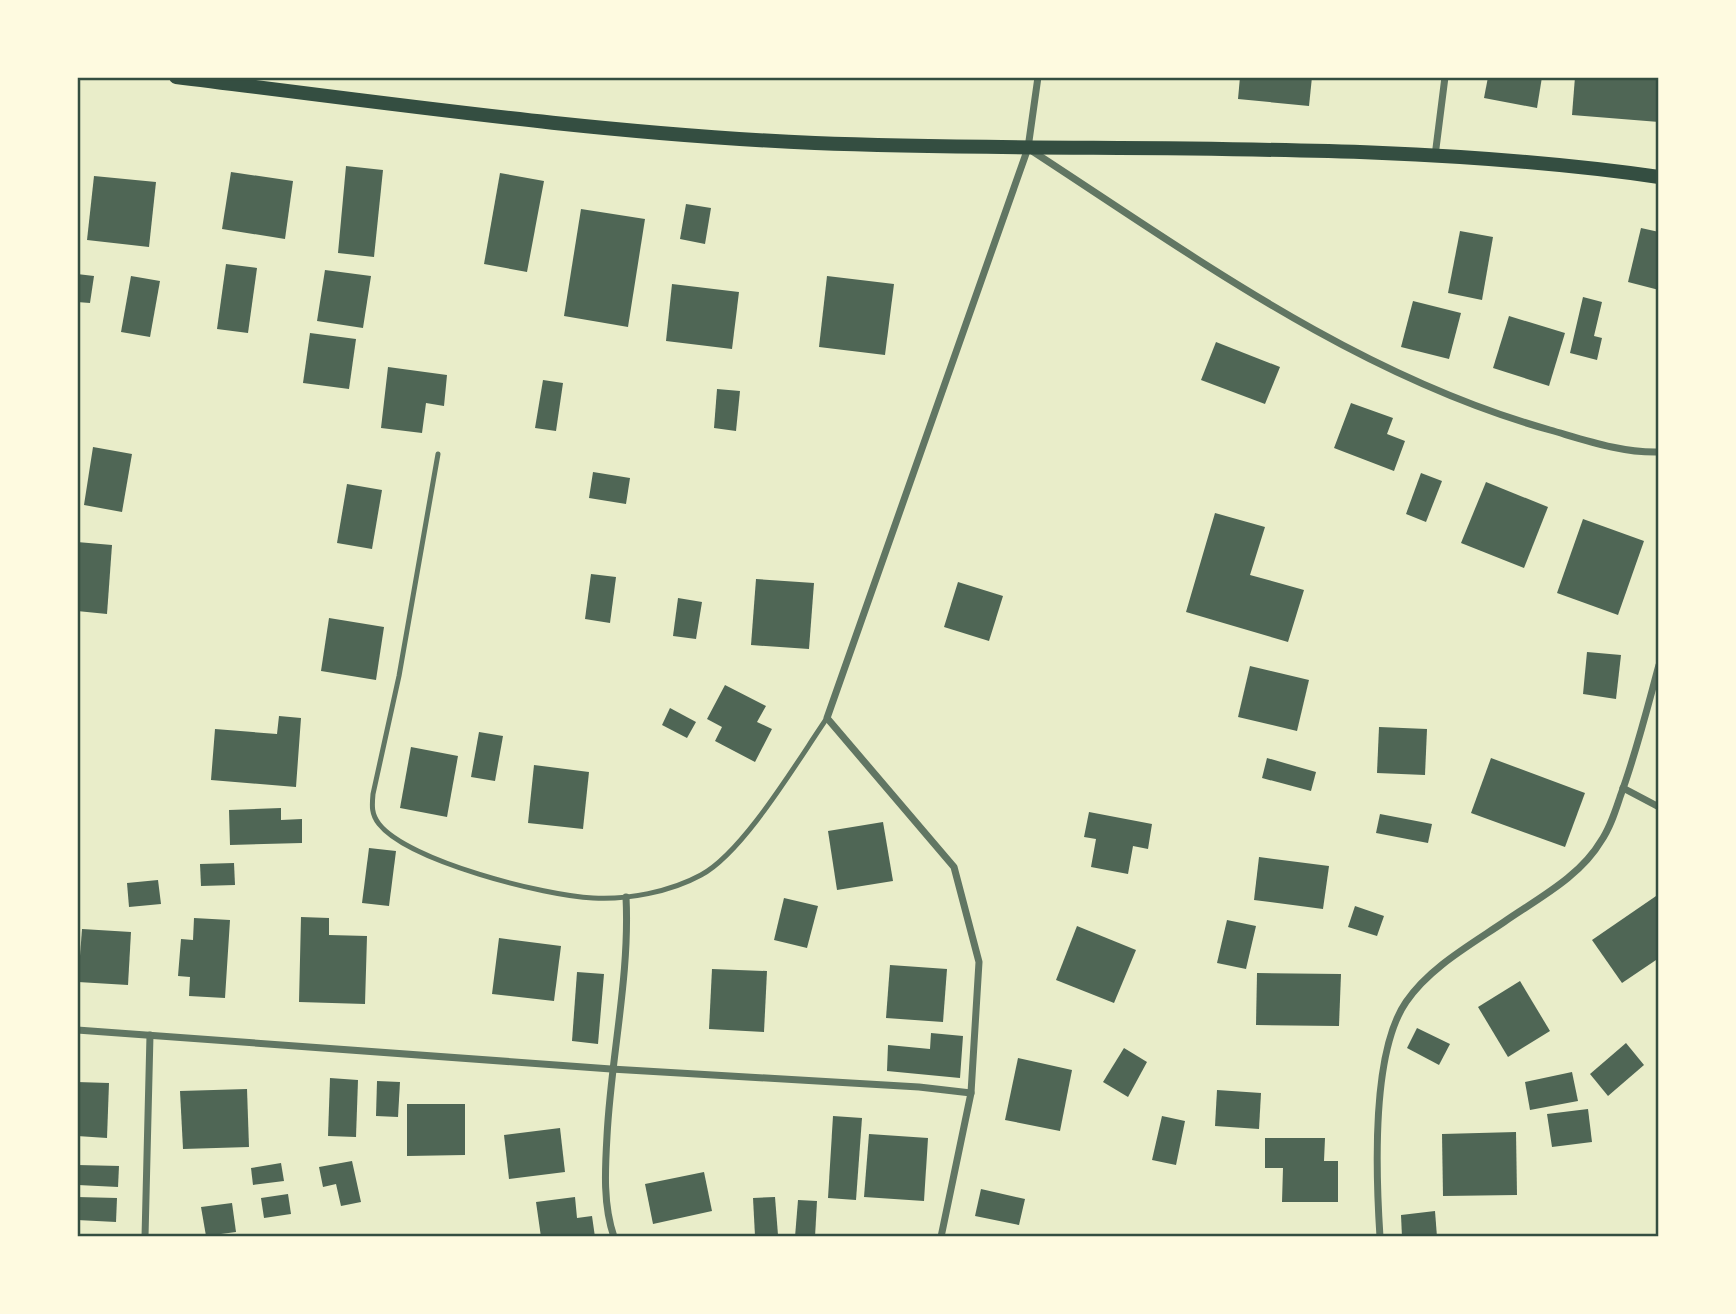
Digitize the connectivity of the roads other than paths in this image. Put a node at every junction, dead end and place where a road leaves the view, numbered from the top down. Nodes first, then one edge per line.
1 (176, 77) edge
2 (1038, 77) edge
3 (1445, 77) edge
4 (1028, 148) junction
5 (1435, 156) junction
6 (1659, 177) edge
7 (438, 454) dead end
8 (1658, 454) edge
9 (1659, 665) edge
10 (827, 718) junction
11 (1623, 788) junction
12 (1659, 807) edge
13 (626, 897) junction
14 (77, 1030) edge
15 (150, 1035) junction
16 (611, 1069) junction
17 (971, 1093) junction
18 (145, 1237) edge
19 (614, 1237) edge
20 (941, 1237) edge
21 (1380, 1237) edge

1 - 4 main road
2 - 4 street
3 - 5 street
4 - 5 main road
4 - 8 street
4 - 10 street
5 - 6 main road
7 - 13 lane
9 - 11 street
10 - 13 lane
10 - 17 street
11 - 12 street
11 - 21 street
13 - 16 street
14 - 15 street
15 - 16 street
15 - 18 street
16 - 17 street
16 - 19 street
17 - 20 street

